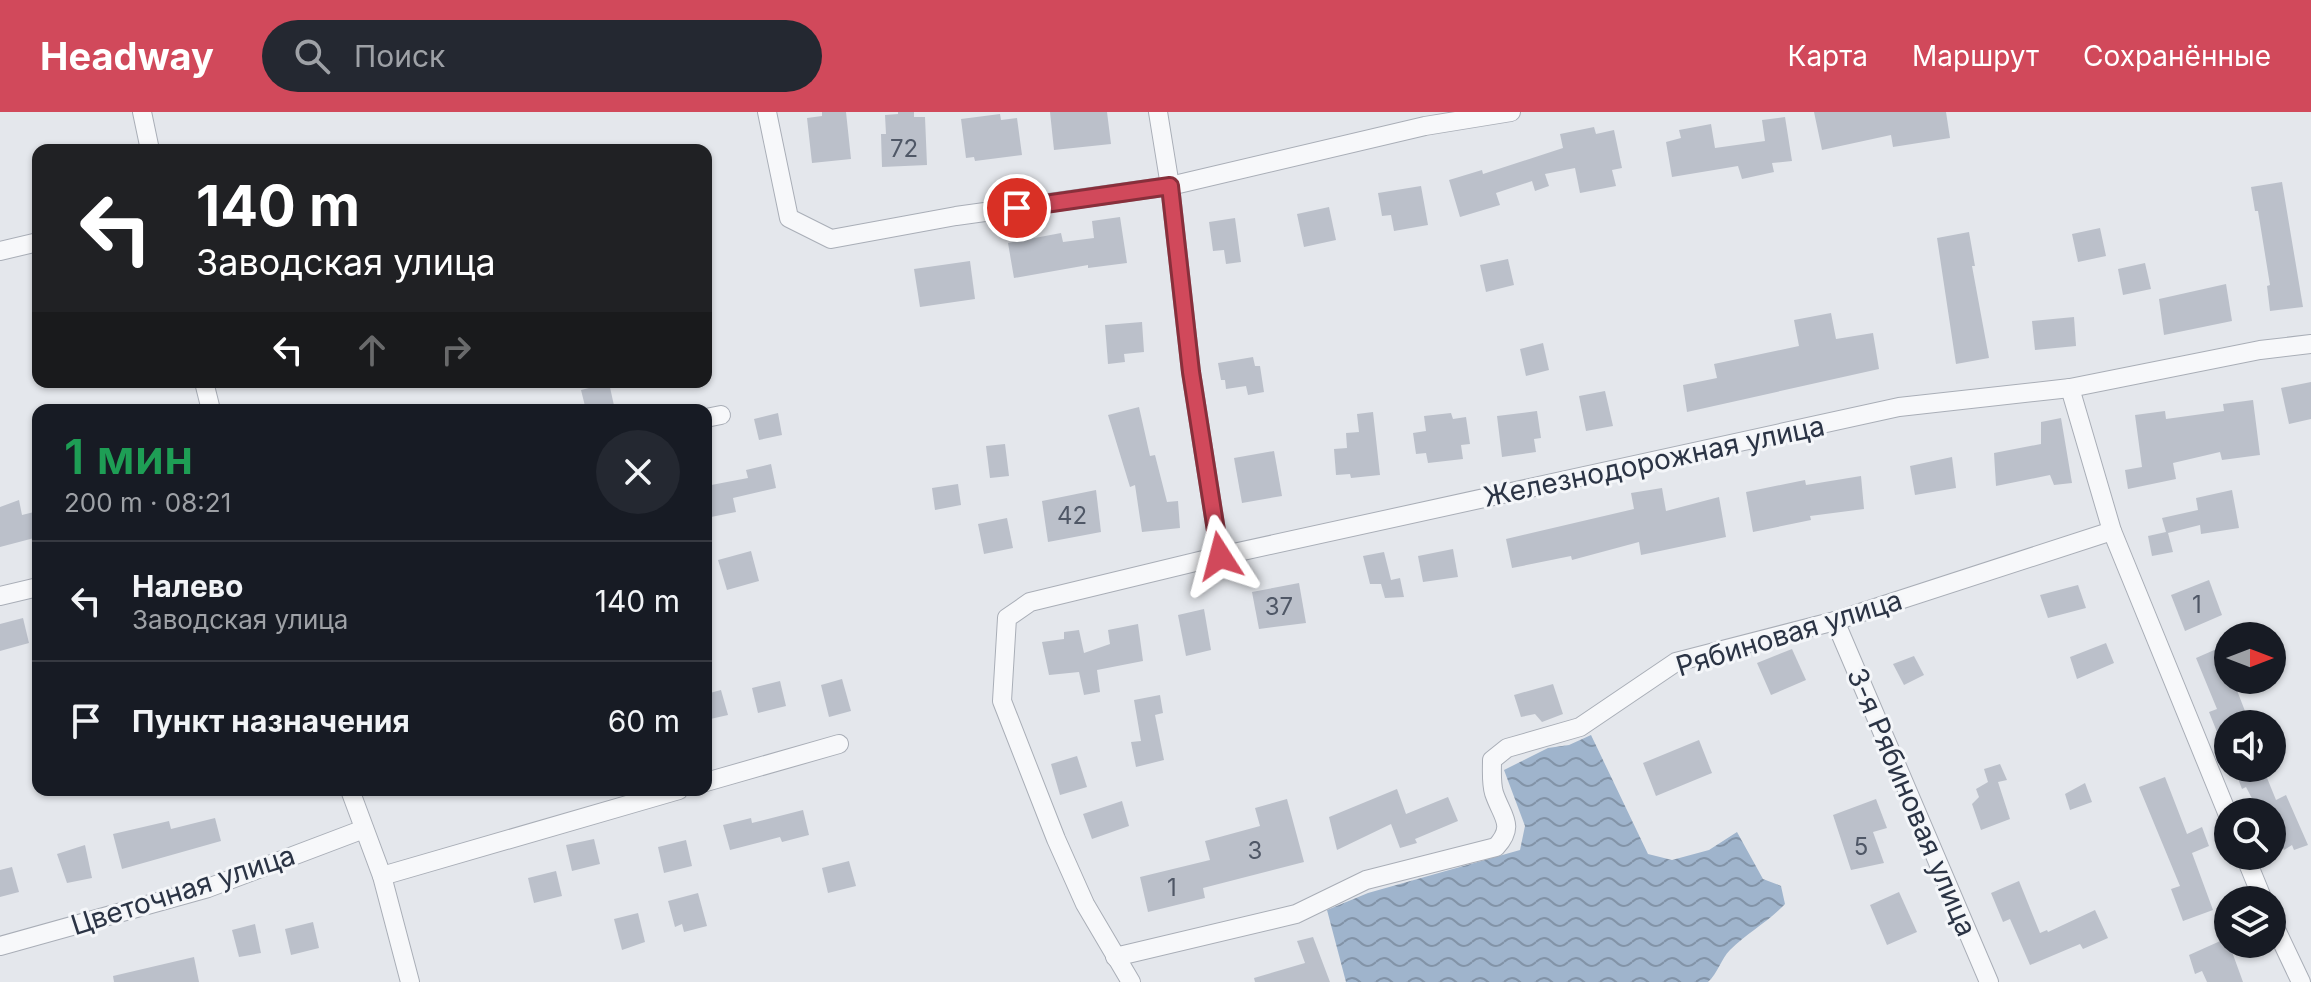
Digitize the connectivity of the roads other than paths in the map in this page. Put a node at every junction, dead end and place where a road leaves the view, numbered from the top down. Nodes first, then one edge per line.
1 (142, 112) edge
2 (767, 112) edge
3 (1158, 112) edge
4 (1511, 112) edge
5 (149, 144) edge
6 (1170, 186) junction
7 (32, 243) edge
8 (0, 251) edge
9 (2311, 344) edge
10 (2070, 388) junction
11 (2112, 531) junction
12 (1220, 556) junction
13 (32, 588) edge
14 (0, 596) edge
15 (1835, 621) junction
16 (839, 744) dead end
17 (712, 780) edge
18 (352, 796) edge
19 (658, 796) edge
20 (2221, 798) edge
21 (364, 829) junction
22 (382, 876) junction
23 (0, 946) edge
24 (2286, 950) edge
25 (1115, 957) junction
26 (410, 982) edge
27 (1131, 982) edge
28 (1989, 982) edge
29 (2301, 982) edge

1 - 5 street
2 - 6 street
3 - 6 street
4 - 6 street
6 - 12 street
7 - 8 street
9 - 10 street, Железнодорожная улица
10 - 11 street
10 - 12 street, Железнодорожная улица
11 - 15 street, Рябиновая улица
11 - 20 street
12 - 25 street, Железнодорожная улица
13 - 14 street
15 - 25 street, Рябиновая улица
15 - 28 street, 3-я Рябиновая улица
16 - 17 street
18 - 21 street
19 - 22 street
21 - 22 street
21 - 23 street, Цветочная улица
22 - 26 street
24 - 29 street
25 - 27 street

